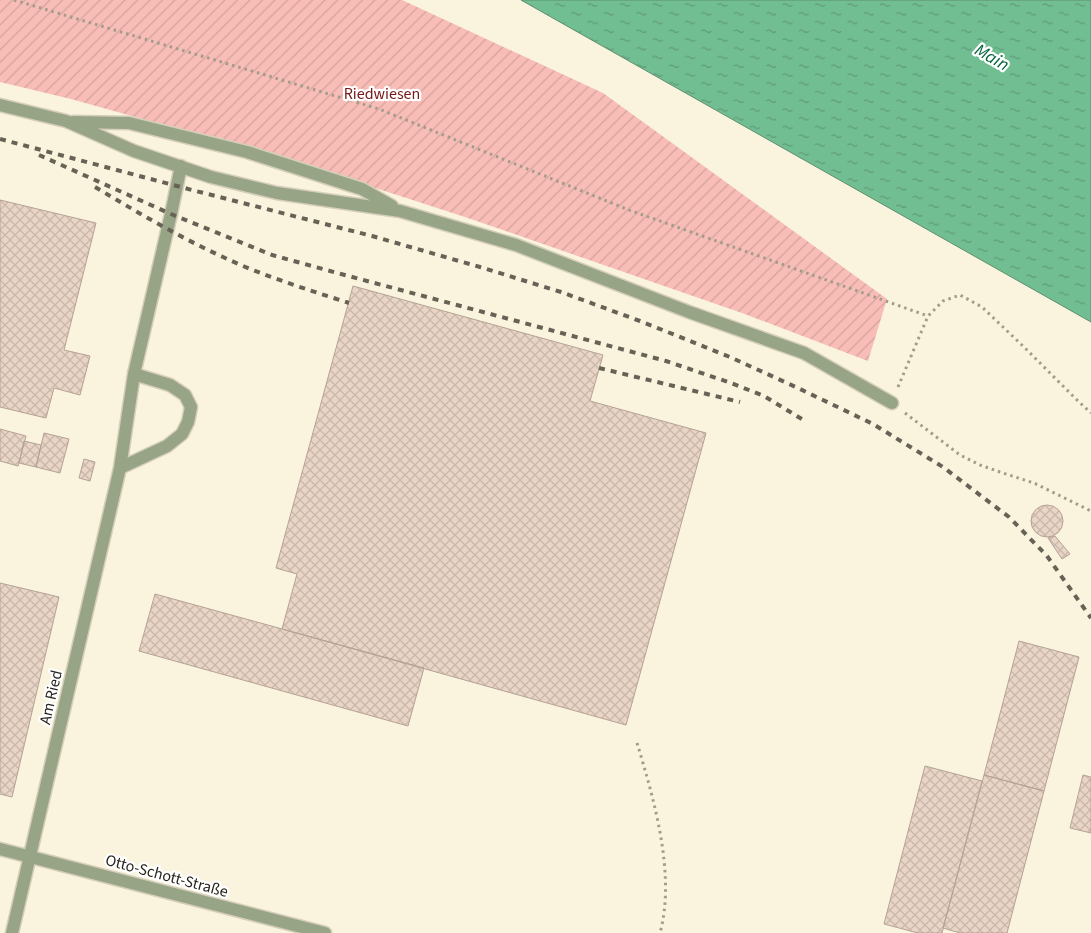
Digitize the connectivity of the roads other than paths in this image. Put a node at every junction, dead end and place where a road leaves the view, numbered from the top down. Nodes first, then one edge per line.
1 (0, 105) edge
2 (66, 121) junction
3 (181, 166) junction
4 (400, 211) junction
5 (134, 374) junction
6 (892, 403) road end
7 (120, 468) junction
8 (0, 849) edge
9 (29, 856) junction
10 (12, 933) edge
11 (325, 933) edge

1 - 2 street
2 - 3 street
2 - 4 street
3 - 4 street
3 - 5 street, Am Ried
4 - 6 street
5 - 7 street, Am Ried
5 - 7 street
7 - 9 street, Am Ried
8 - 9 street, Otto-Schott-Straße
9 - 10 street, Am Ried
9 - 11 street, Otto-Schott-Straße

